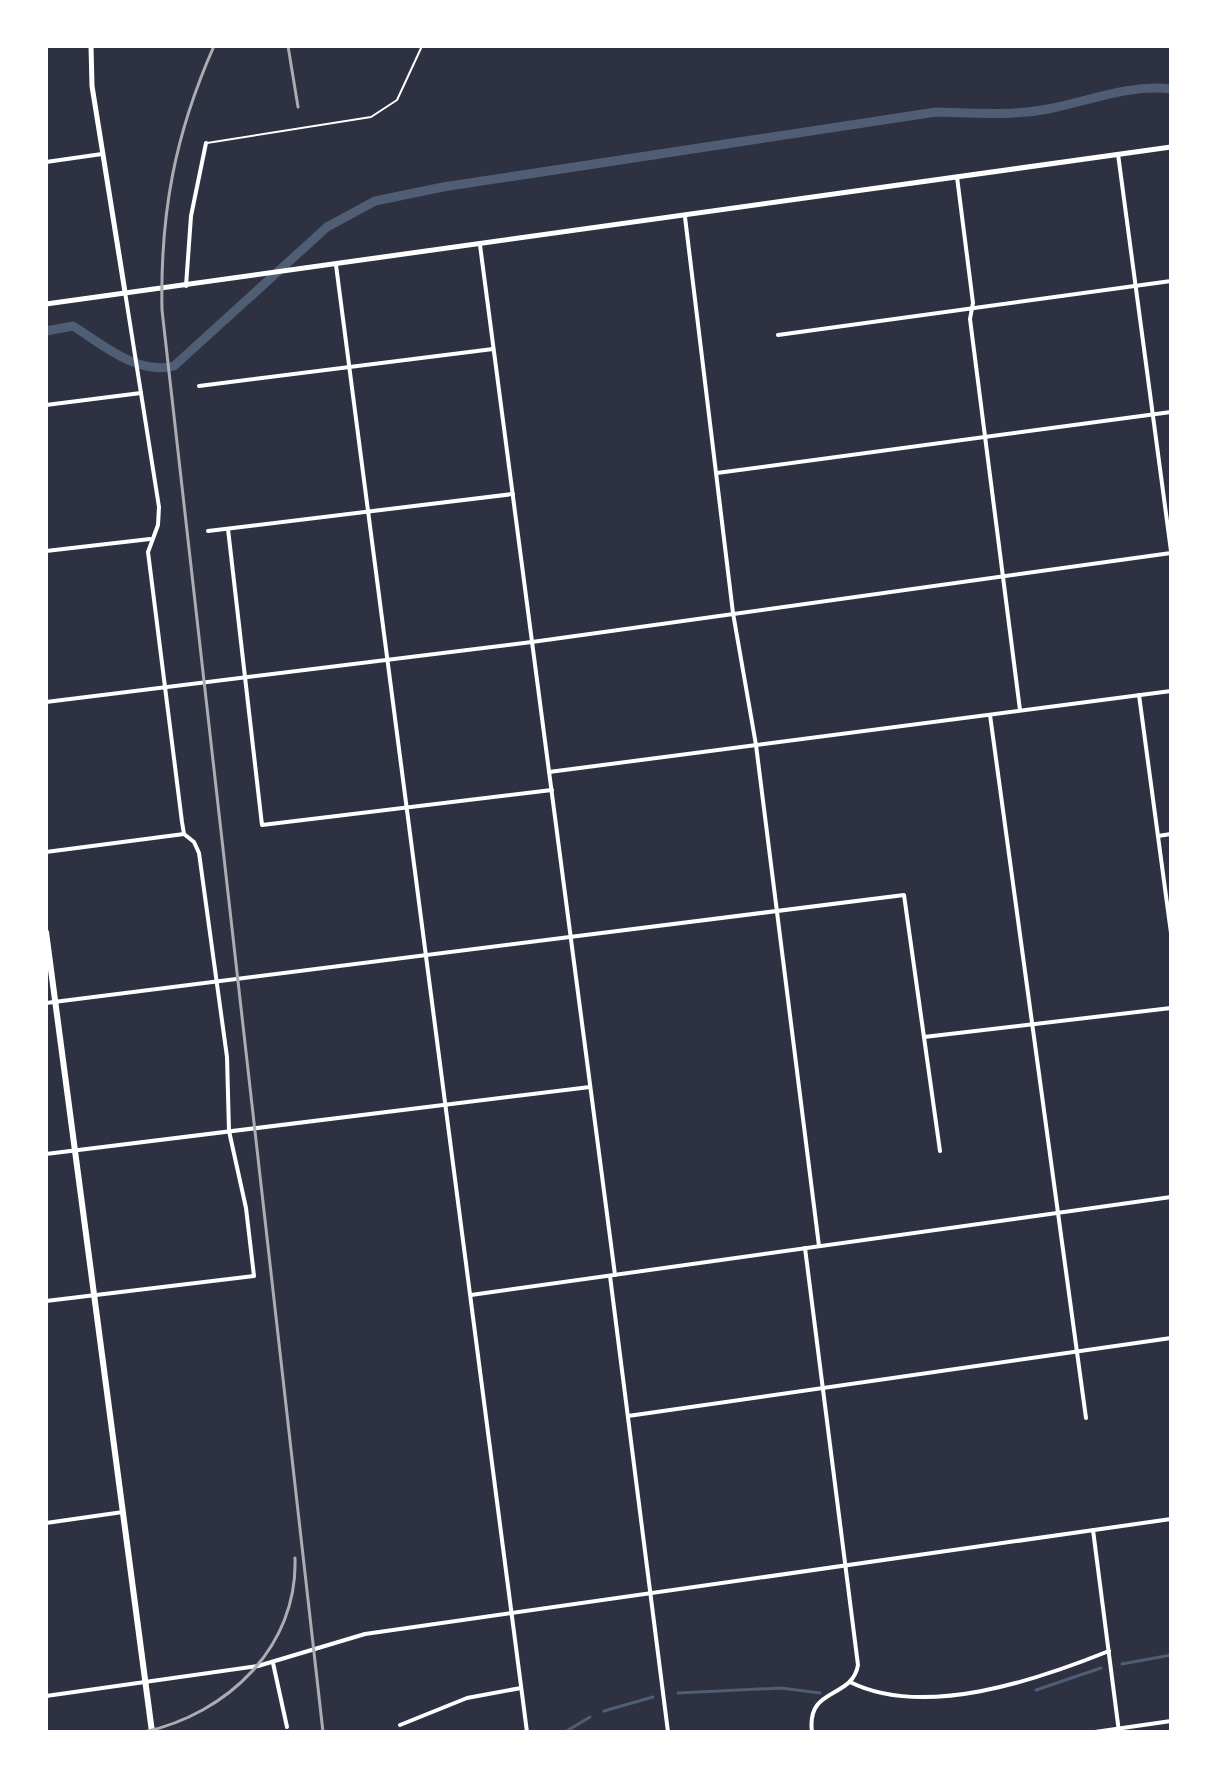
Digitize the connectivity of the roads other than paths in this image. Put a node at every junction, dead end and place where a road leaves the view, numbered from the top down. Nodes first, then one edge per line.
1 (91, 46) edge
2 (422, 46) edge
3 (206, 143) joint
4 (1171, 147) edge
5 (102, 154) junction
6 (1118, 154) junction
7 (46, 162) edge
8 (957, 177) junction
9 (685, 217) junction
10 (480, 245) junction
11 (336, 265) junction
12 (1171, 281) edge
13 (186, 286) junction
14 (1136, 286) junction
15 (125, 292) junction
16 (46, 304) edge
17 (972, 308) junction
18 (778, 335) dead end
19 (493, 349) junction
20 (349, 367) junction
21 (199, 386) dead end
22 (141, 393) junction
23 (46, 405) edge
24 (1171, 412) edge
25 (1152, 415) junction
26 (983, 438) junction
27 (717, 473) junction
28 (513, 494) junction
29 (368, 512) junction
30 (228, 529) junction
31 (208, 531) dead end
32 (150, 539) junction
33 (46, 551) edge
34 (1171, 552) edge
35 (1002, 576) junction
36 (733, 613) junction
37 (532, 642) junction
38 (387, 660) junction
39 (246, 677) junction
40 (165, 687) junction
41 (1171, 691) edge
42 (1139, 695) junction
43 (46, 702) edge
44 (1020, 710) junction
45 (990, 715) junction
46 (756, 745) junction
47 (549, 772) junction
48 (552, 790) junction
49 (407, 808) junction
50 (184, 834) junction
51 (1171, 834) edge
52 (1158, 836) junction
53 (46, 852) edge
54 (775, 910) junction
55 (46, 932) edge
56 (1171, 933) edge
57 (570, 938) junction
58 (426, 956) junction
59 (217, 982) junction
60 (55, 1002) junction
61 (46, 1003) edge
62 (1171, 1008) edge
63 (1031, 1024) junction
64 (924, 1037) junction
65 (590, 1087) junction
66 (446, 1105) junction
67 (229, 1131) junction
68 (75, 1150) junction
69 (940, 1151) dead end
70 (46, 1154) edge
71 (1171, 1197) edge
72 (1056, 1212) junction
73 (819, 1246) junction
74 (805, 1248) junction
75 (613, 1276) junction
76 (94, 1295) junction
77 (471, 1295) junction
78 (46, 1301) edge
79 (1171, 1338) edge
80 (1076, 1351) junction
81 (823, 1387) junction
82 (628, 1416) junction
83 (1086, 1418) dead end
84 (123, 1512) junction
85 (1171, 1519) edge
86 (46, 1523) edge
87 (1093, 1530) junction
88 (846, 1566) junction
89 (651, 1593) junction
90 (512, 1613) junction
91 (1109, 1651) junction
92 (273, 1663) junction
93 (145, 1682) junction
94 (850, 1682) junction
95 (521, 1688) junction
96 (46, 1696) edge
97 (1171, 1721) edge
98 (400, 1725) dead end
99 (287, 1727) dead end
100 (1119, 1730) edge
101 (152, 1732) edge
102 (527, 1732) edge
103 (668, 1732) edge
104 (812, 1732) edge
105 (1095, 1732) edge

1 - 5 main road
2 - 3 lane
3 - 13 street
4 - 6 main road
5 - 7 street
5 - 15 main road
6 - 8 main road
6 - 14 street
8 - 9 main road
8 - 17 street
9 - 10 main road
9 - 27 street
10 - 11 main road
10 - 19 street
11 - 13 main road
11 - 20 street
12 - 14 street
13 - 15 main road
14 - 17 street
14 - 25 street
15 - 16 main road
15 - 22 street
17 - 18 street
17 - 26 street
19 - 20 street
19 - 28 street
20 - 21 street
20 - 29 street
22 - 23 street
22 - 32 street
24 - 25 street
25 - 26 street
25 - 34 street
26 - 27 street
26 - 35 street
27 - 36 street
28 - 29 street
28 - 37 street
29 - 30 street
29 - 38 street
30 - 31 street
30 - 39 street
32 - 33 street
32 - 40 street
34 - 35 street
35 - 36 street
35 - 44 street
36 - 37 street
36 - 46 street
37 - 38 street
37 - 47 street
38 - 39 street
38 - 49 street
39 - 40 street
39 - 49 street
40 - 43 street
40 - 50 street
41 - 42 street
42 - 44 street
42 - 52 street
44 - 45 street
45 - 46 street
45 - 63 street
46 - 47 street
46 - 54 street
47 - 48 street
48 - 49 street
48 - 57 street
49 - 58 street
50 - 53 street
50 - 59 street
51 - 52 street
52 - 56 street
54 - 57 street
54 - 64 street
54 - 73 street
55 - 60 highway
57 - 58 street
57 - 65 street
58 - 59 street
58 - 66 street
59 - 60 street
59 - 67 street
60 - 61 street
60 - 68 highway
62 - 63 street
63 - 64 street
63 - 72 street
64 - 69 street
65 - 66 street
65 - 75 street
66 - 67 street
66 - 77 street
67 - 68 street
67 - 76 street
68 - 70 street
68 - 76 highway
71 - 72 street
72 - 73 street
72 - 80 street
73 - 74 street
74 - 75 street
74 - 81 street
75 - 77 street
75 - 82 street
76 - 78 street
76 - 84 highway
77 - 90 street
79 - 80 street
80 - 81 street
80 - 83 street
81 - 82 street
81 - 88 street
82 - 89 street
84 - 86 street
84 - 93 highway
85 - 87 street
87 - 88 street
87 - 91 street
88 - 89 street
88 - 94 street
89 - 90 street
89 - 103 street
90 - 92 street
90 - 95 street
91 - 94 street
91 - 100 street
92 - 93 street
92 - 99 street
93 - 96 street
93 - 101 highway
94 - 104 street
95 - 98 street
95 - 102 street
97 - 100 street
100 - 105 street

